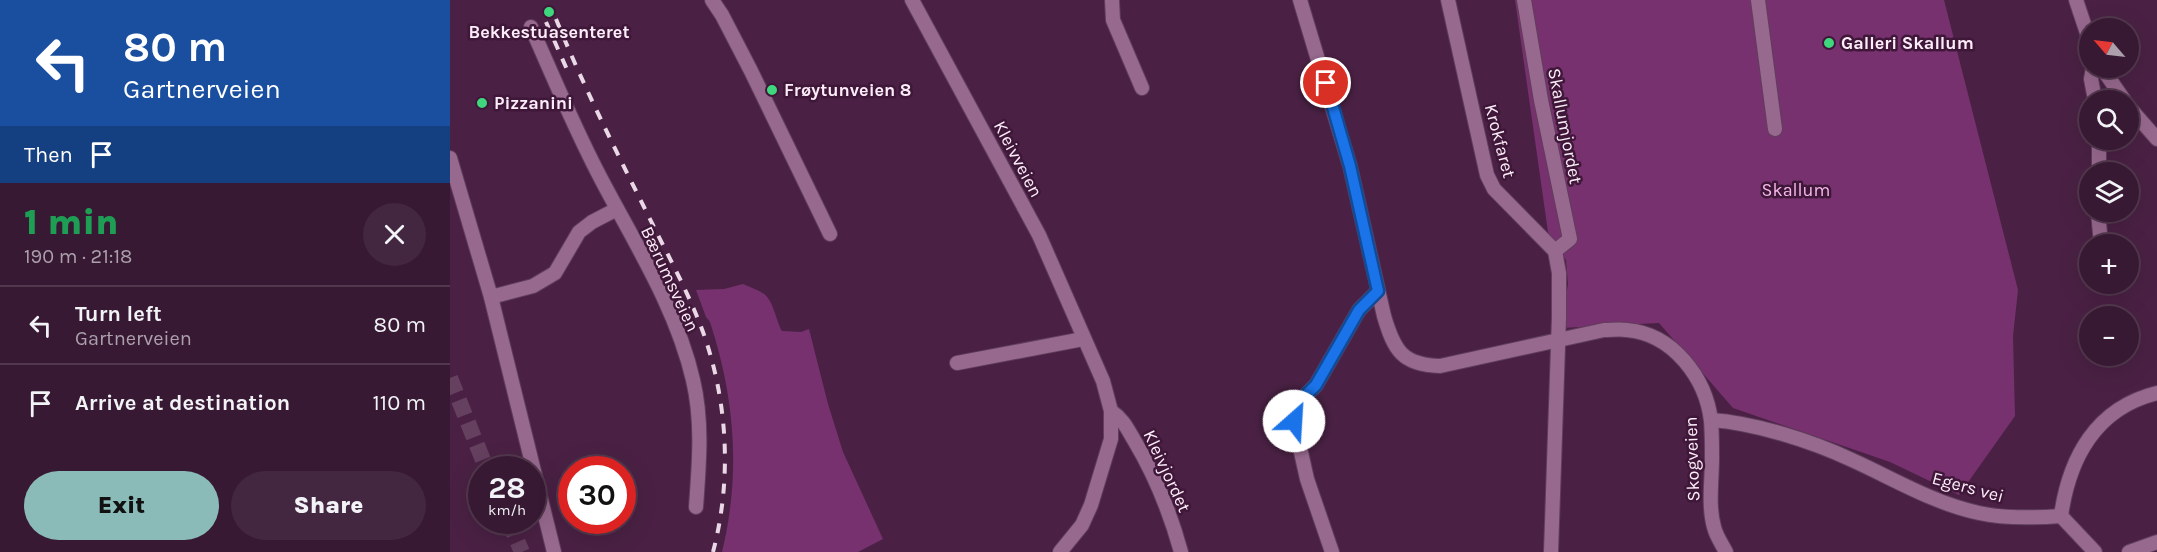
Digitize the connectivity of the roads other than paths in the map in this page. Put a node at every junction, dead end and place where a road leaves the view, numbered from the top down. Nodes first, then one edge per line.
1 (712, 0) edge
2 (912, 0) edge
3 (1112, 0) edge
4 (1300, 0) edge
5 (1448, 0) edge
6 (1524, 0) edge
7 (1758, 0) edge
8 (2076, 0) edge
9 (2082, 18) edge
10 (531, 27) dead end
11 (1142, 88) dead end
12 (2139, 119) edge
13 (1774, 129) dead end
14 (2157, 139) edge
15 (450, 158) edge
16 (617, 209) junction
17 (830, 234) dead end
18 (1555, 251) junction
19 (1378, 291) junction
20 (491, 297) junction
21 (1083, 339) junction
22 (1558, 340) junction
23 (957, 363) dead end
24 (2157, 393) edge
25 (1112, 411) junction
26 (1711, 420) junction
27 (696, 507) dead end
28 (2061, 516) junction
29 (2157, 542) edge
30 (2144, 549) edge
31 (554, 552) edge
32 (1060, 552) edge
33 (1181, 552) edge
34 (1332, 552) edge
35 (1551, 552) edge
36 (1726, 552) edge
37 (2095, 552) edge
38 (2129, 552) edge

1 - 17 street
2 - 21 street, Kleivveien
3 - 11 street
4 - 19 street, Skogveien
5 - 18 street, Krokfaret
6 - 18 street, Skallumjordet
7 - 13 street
8 - 9 street
10 - 16 street, Bærumsveien
12 - 14 street
15 - 20 street
16 - 20 street
16 - 27 street, Bærumsveien
18 - 22 street
19 - 22 street, Skogveien
19 - 34 street
20 - 31 street
21 - 23 street
21 - 25 street, Kleivveien
22 - 26 street, Skogveien
22 - 35 street
24 - 28 street
25 - 32 street, Kleivveien
25 - 33 street, Kleivjordet
26 - 28 street, Egers vei
26 - 36 street, Skogveien
28 - 37 street
29 - 30 street
30 - 38 street

